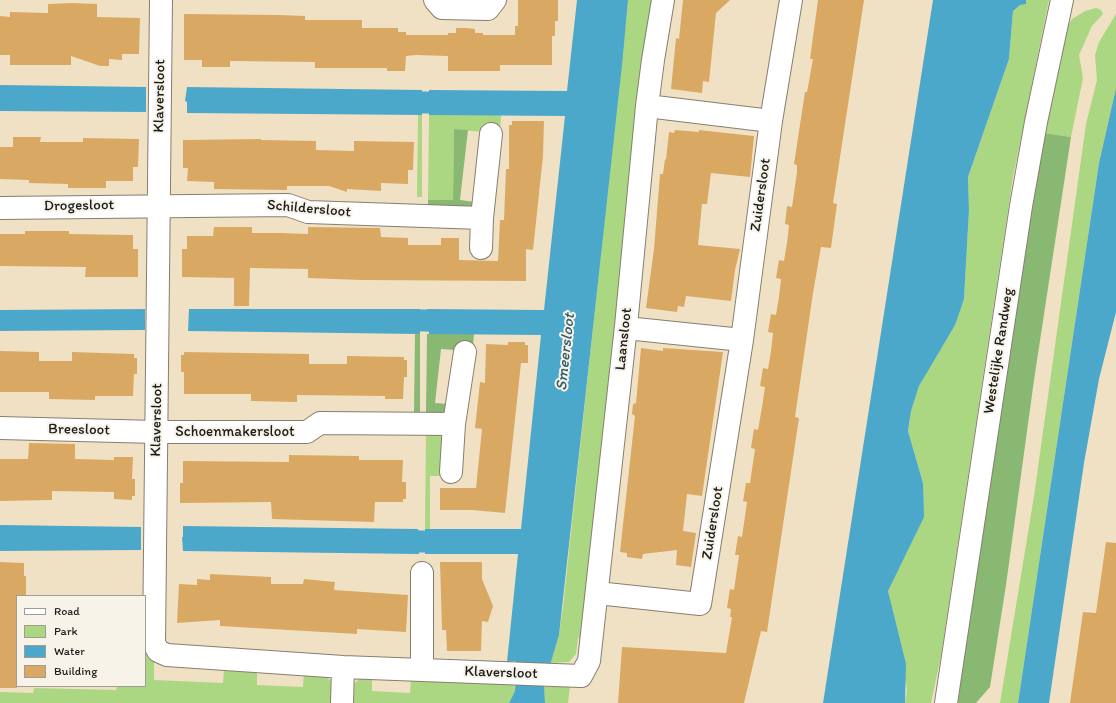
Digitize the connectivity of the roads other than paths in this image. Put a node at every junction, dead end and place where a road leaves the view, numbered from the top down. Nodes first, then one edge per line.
1 (161, 0) edge
2 (435, 0) edge
3 (495, 0) edge
4 (663, 0) edge
5 (791, 0) edge
6 (1062, 0) edge
7 (647, 106) junction
8 (771, 121) junction
9 (491, 134) dead end
10 (159, 205) junction
11 (0, 208) edge
12 (482, 218) junction
13 (481, 248) dead end
14 (626, 328) junction
15 (742, 340) junction
16 (465, 352) dead end
17 (454, 424) junction
18 (0, 428) edge
19 (157, 432) junction
20 (451, 472) dead end
21 (422, 573) dead end
22 (597, 593) junction
23 (344, 667) junction
24 (422, 670) junction
25 (581, 676) joint
26 (342, 703) edge
27 (946, 703) edge

1 - 10 street, Klaversloot
2 - 3 street
4 - 7 street, Laansloot
5 - 8 street, Zuidersloot
6 - 27 street, Westelijke Randweg
7 - 8 street
7 - 14 street, Laansloot
8 - 15 street, Zuidersloot
9 - 12 street
10 - 11 street, Drogesloot
10 - 12 street, Schildersloot
10 - 19 street, Klaversloot
12 - 13 street
14 - 15 street
14 - 22 street, Laansloot
15 - 22 street, Zuidersloot
16 - 17 street
17 - 19 street, Schoenmakersloot
17 - 20 street
18 - 19 street, Breesloot
19 - 23 street, Klaversloot
21 - 24 street
22 - 25 street, Laansloot
23 - 24 street, Klaversloot
23 - 26 street
24 - 25 street, Klaversloot

